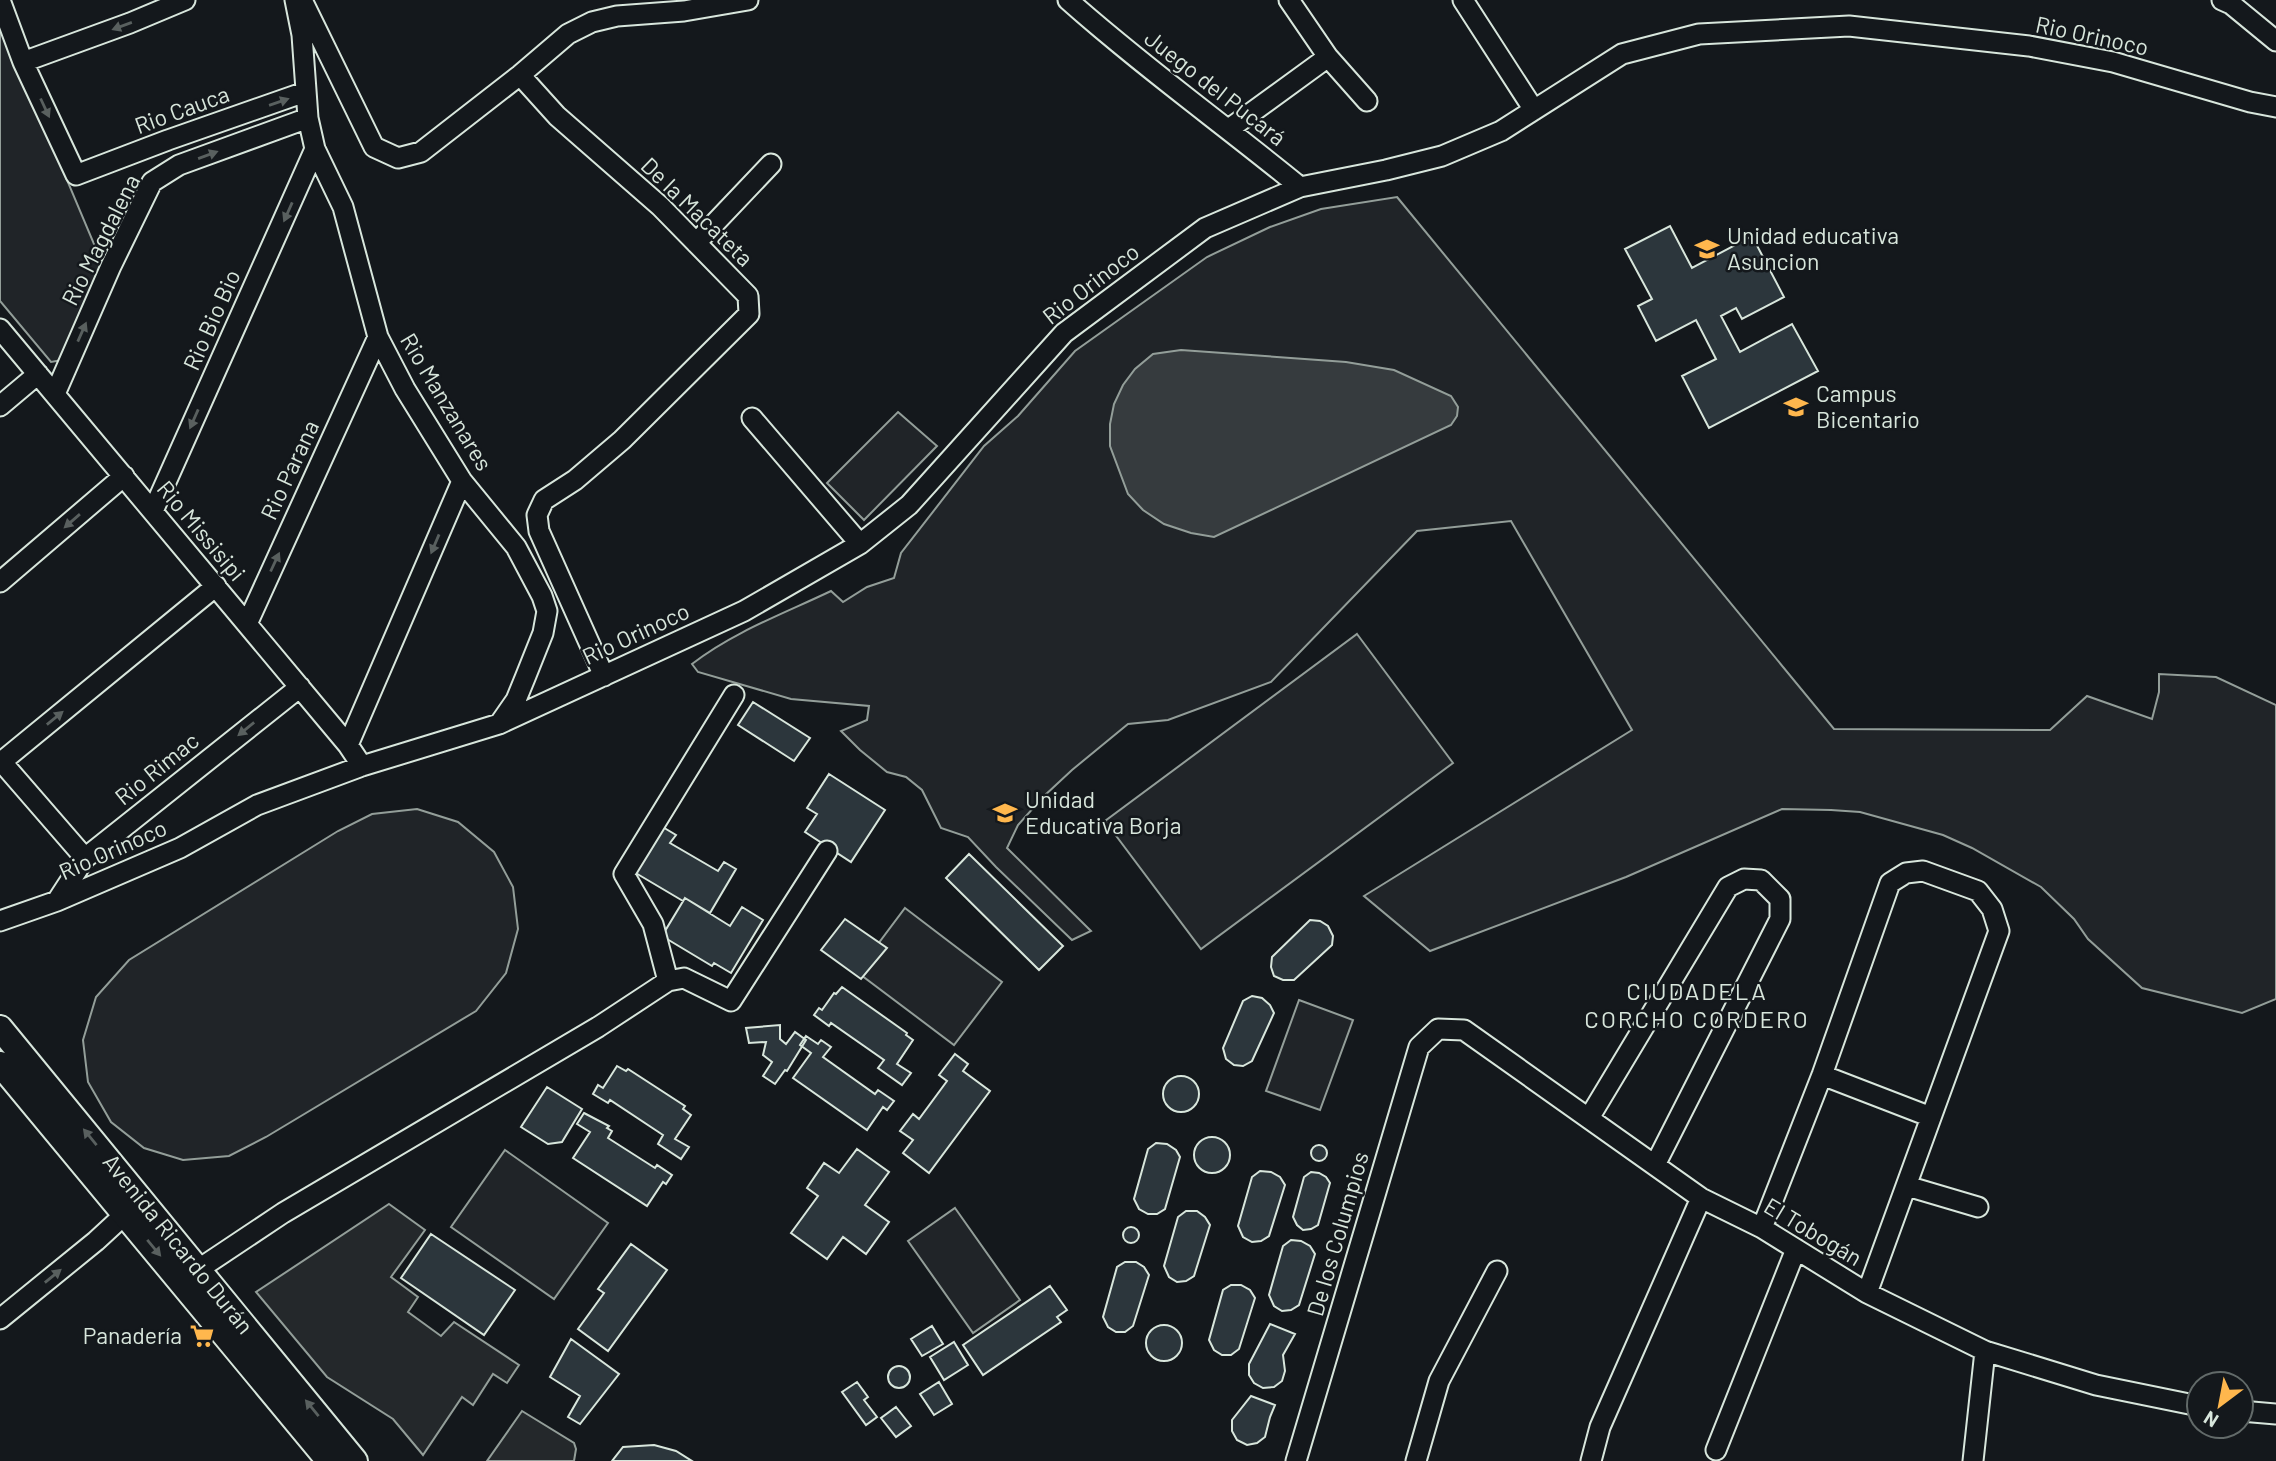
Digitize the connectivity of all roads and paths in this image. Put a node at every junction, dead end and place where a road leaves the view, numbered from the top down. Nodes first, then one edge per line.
1 (0, 0) edge
2 (185, 0) edge
3 (295, 0) edge
4 (302, 0) edge
5 (748, 0) edge
6 (1068, 0) edge
7 (1289, 0) edge
8 (1463, 0) edge
9 (2222, 0) edge
10 (2276, 41) edge
11 (1328, 57) junction
12 (23, 62) junction
13 (520, 75) junction
14 (306, 92) junction
15 (1367, 102) dead end
16 (2276, 107) edge
17 (1534, 110) junction
18 (308, 118) junction
19 (1229, 129) junction
20 (315, 149) junction
21 (771, 164) dead end
22 (1300, 187) junction
23 (696, 243) junction
24 (0, 329) edge
25 (378, 337) junction
26 (38, 374) junction
27 (55, 394) junction
28 (0, 405) edge
29 (752, 418) dead end
30 (124, 476) junction
31 (462, 481) junction
32 (153, 511) junction
33 (860, 544) junction
34 (0, 582) edge
35 (216, 586) junction
36 (247, 624) junction
37 (604, 676) junction
38 (300, 687) junction
39 (734, 695) dead end
40 (499, 724) junction
41 (348, 745) junction
42 (1, 761) edge
43 (362, 766) junction
44 (827, 851) dead end
45 (85, 858) junction
46 (57, 901) junction
47 (0, 922) edge
48 (668, 981) junction
49 (0, 1028) edge
50 (1438, 1029) joint
51 (0, 1064) edge
52 (1822, 1075) junction
53 (1931, 1116) junction
54 (1589, 1118) junction
55 (1655, 1165) junction
56 (1906, 1186) junction
57 (1702, 1198) junction
58 (133, 1207) junction
59 (1978, 1207) dead end
60 (1762, 1228) junction
61 (1796, 1249) junction
62 (199, 1269) junction
63 (1497, 1271) dead end
64 (1867, 1293) junction
65 (0, 1319) edge
66 (1985, 1351) junction
67 (2185, 1403) edge
68 (2255, 1412) edge
69 (2276, 1414) edge
70 (1716, 1450) dead end
71 (329, 1461) edge
72 (355, 1461) edge
73 (1296, 1461) edge
74 (1416, 1461) edge
75 (1591, 1461) edge
76 (1973, 1461) edge

1 - 12 street
2 -> 12 street
3 - 14 street, Rio Manzanares
4 - 13 street
5 - 13 street
6 - 19 street, Juego del Pucará
7 - 11 street
8 - 17 street
9 - 10 street
11 - 15 street
11 - 19 street
12 -> 14 street, Rio Cauca
13 - 23 street, De la Macateta
14 - 18 street, Rio Manzanares
16 - 17 street, Rio Orinoco
17 - 22 street, Rio Orinoco
18 - 20 street, Rio Manzanares
27 -> 18 street, Rio Magdalena
19 - 22 street, Juego del Pucará
20 - 25 street, Rio Manzanares
20 -> 32 street, Rio Bio Bio
21 - 23 street
22 - 33 street, Rio Orinoco
23 - 37 street, De la Macateta
24 - 26 street, Rio Missisipi
25 - 31 street, Rio Manzanares
36 -> 25 street, Rio Parana
26 - 27 street, Rio Missisipi
26 - 28 street
27 - 30 street, Rio Missisipi
29 - 33 street
30 - 32 street, Rio Missisipi
30 -> 34 street
31 - 40 street, Rio Manzanares
31 -> 41 street
32 - 35 street, Rio Missisipi
33 - 37 street, Rio Orinoco
35 - 36 street, Rio Missisipi
42 -> 35 street
36 - 38 street, Rio Missisipi
37 - 40 street, Rio Orinoco
38 - 41 street, Rio Missisipi
38 -> 45 street, Rio Rimac
39 - 48 street
40 - 43 street, Rio Orinoco
41 - 43 street, Rio Missisipi
42 - 45 street
43 - 46 street, Rio Orinoco
44 - 48 street
45 - 46 street, Rio Rimac
46 - 47 street, Rio Orinoco
48 - 62 street
58 -> 49 street, Avenida Ricardo Durán
50 - 54 street, El Tobogán
50 - 73 street, De los Columpios
51 - 58 street, Avenida Ricardo Durán
52 - 53 street
52 - 53 street
52 - 60 street
53 - 56 street
54 - 55 street, El Tobogán
54 - 55 street
55 - 57 street, El Tobogán
56 - 59 street
56 - 64 street
57 - 60 street, El Tobogán
57 - 75 street
58 - 62 street, Avenida Ricardo Durán
65 -> 58 street
58 -> 71 street, Avenida Ricardo Durán
60 - 61 street, El Tobogán
61 - 64 street, El Tobogán
61 - 70 street
72 -> 62 street, Avenida Ricardo Durán
63 - 74 street
64 - 66 street, El Tobogán
66 - 67 street, El Tobogán
66 - 76 street
68 - 69 street

